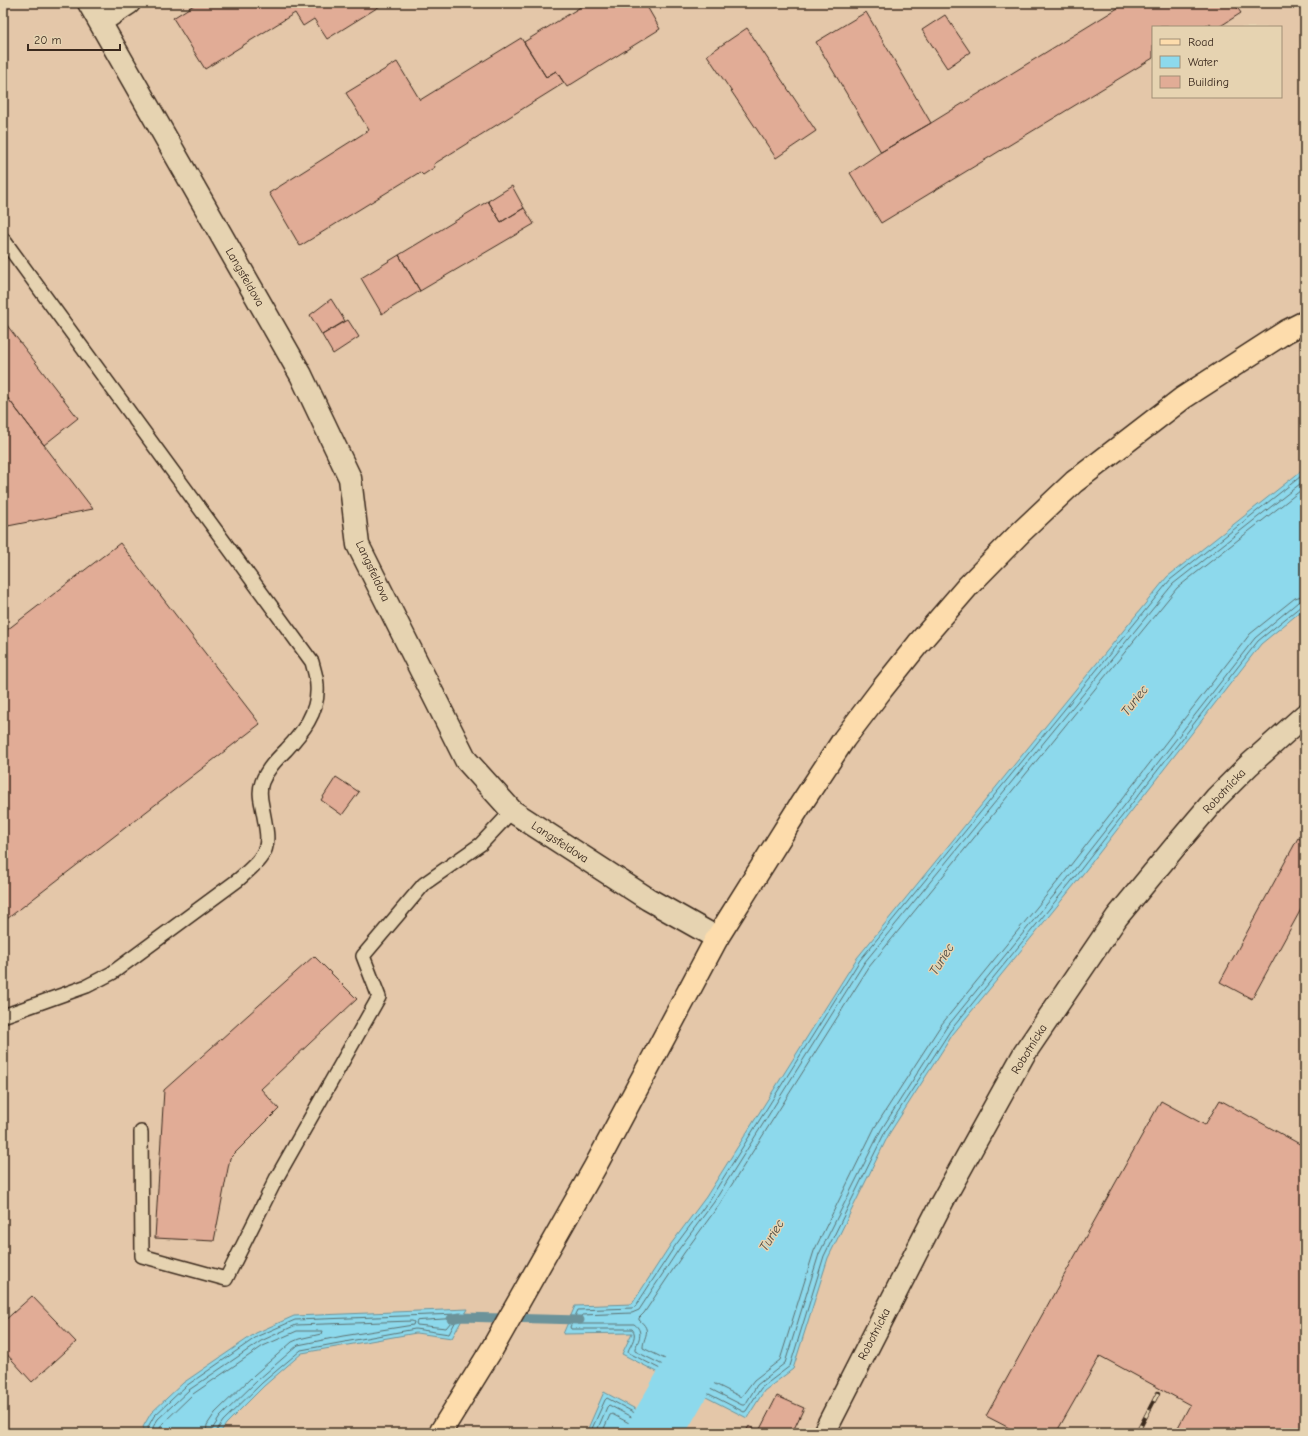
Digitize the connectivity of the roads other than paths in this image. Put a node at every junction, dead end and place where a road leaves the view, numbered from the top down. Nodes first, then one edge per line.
1 (89, 3) edge
2 (128, 3) edge
3 (100, 22) junction
4 (3, 239) edge
5 (1305, 322) edge
6 (1305, 715) edge
7 (512, 811) junction
8 (717, 938) junction
9 (3, 1016) edge
10 (141, 1132) dead end
11 (440, 1433) edge
12 (824, 1433) edge

1 - 3 street, Langsfeldova
2 - 3 street
3 - 7 street, Langsfeldova
4 - 9 lane
5 - 8 main road
6 - 12 street, Robotnícka
7 - 8 street, Langsfeldova
7 - 10 lane
8 - 11 main road

